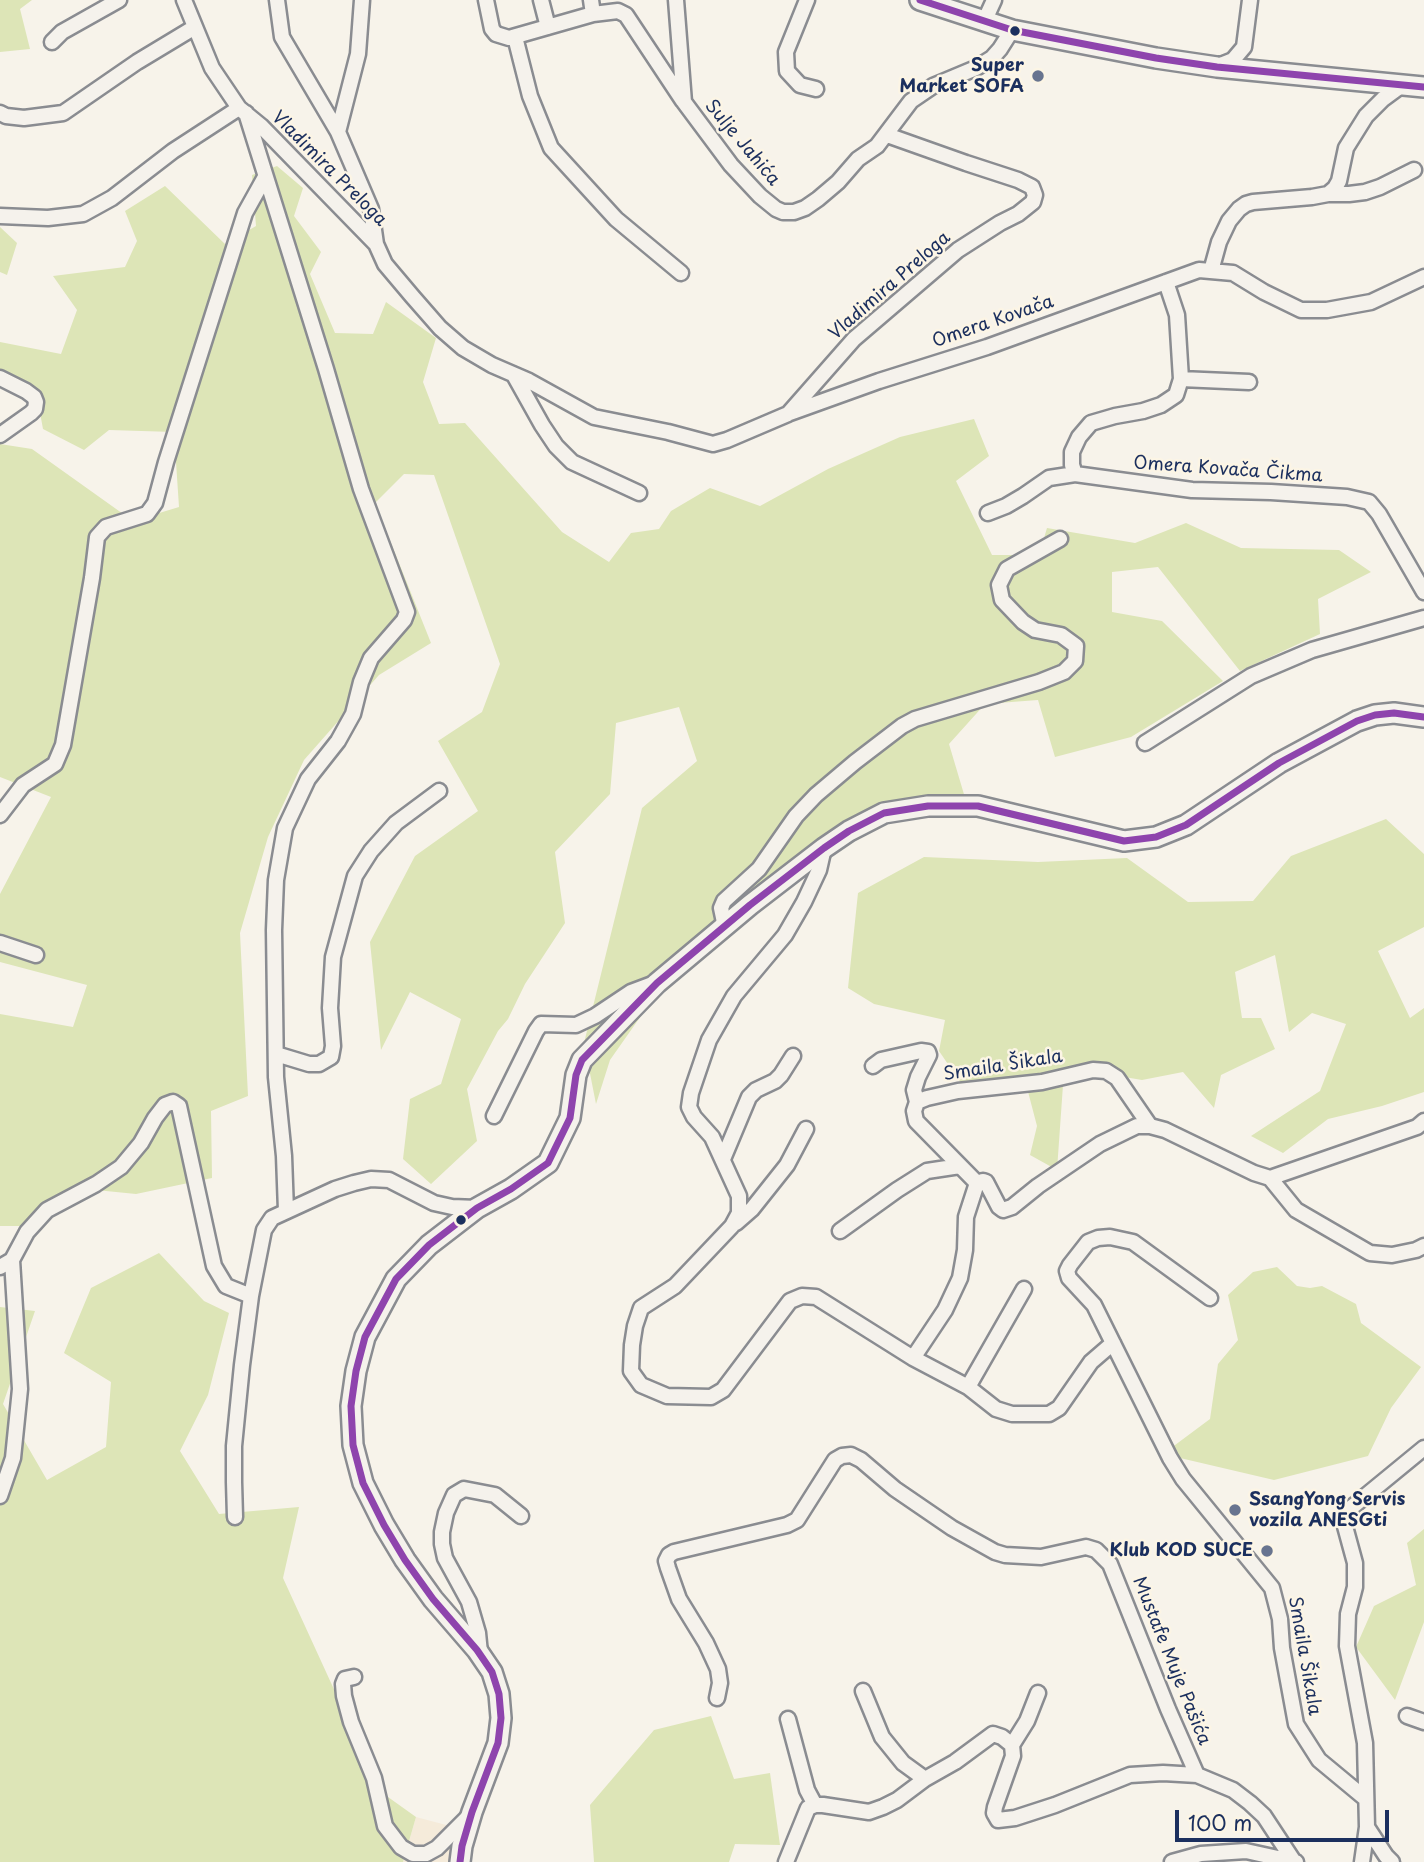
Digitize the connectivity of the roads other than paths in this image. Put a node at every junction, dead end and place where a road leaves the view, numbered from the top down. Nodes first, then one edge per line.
1 (119, 0) edge
2 (184, 0) edge
3 (277, 0) edge
4 (362, 0) edge
5 (486, 0) edge
6 (541, 0) edge
7 (676, 0) edge
8 (807, 0) edge
9 (920, 0) edge
10 (994, 0) edge
11 (1250, 0) edge
12 (592, 7) edge
13 (984, 22) junction
14 (195, 27) junction
15 (548, 27) junction
16 (1012, 30) junction
17 (515, 37) junction
18 (52, 42) dead end
19 (1217, 66) junction
20 (1402, 85) junction
21 (1424, 87) edge
22 (816, 89) dead end
23 (684, 102) junction
24 (242, 110) junction
25 (0, 113) edge
26 (338, 132) junction
27 (887, 135) junction
28 (1414, 170) dead end
29 (265, 177) junction
30 (1328, 194) junction
31 (0, 216) edge
32 (376, 244) junction
33 (1211, 271) junction
34 (681, 273) dead end
35 (1424, 277) edge
36 (1166, 282) junction
37 (514, 375) junction
38 (0, 378) edge
39 (1181, 379) junction
40 (1249, 382) dead end
41 (788, 414) junction
42 (0, 435) edge
43 (1075, 474) junction
44 (639, 493) dead end
45 (988, 513) dead end
46 (1060, 539) dead end
47 (1424, 592) edge
48 (1424, 618) edge
49 (1424, 717) edge
50 (1145, 744) dead end
51 (439, 791) dead end
52 (0, 815) edge
53 (824, 848) junction
54 (725, 928) junction
55 (0, 943) edge
56 (36, 955) dead end
57 (656, 983) junction
58 (276, 1054) junction
59 (793, 1056) dead end
60 (873, 1066) dead end
61 (917, 1102) junction
62 (494, 1116) dead end
63 (1424, 1121) edge
64 (1150, 1126) junction
65 (806, 1129) dead end
66 (723, 1159) junction
67 (960, 1166) junction
68 (1270, 1178) junction
69 (977, 1183) junction
70 (477, 1209) junction
71 (286, 1211) junction
72 (732, 1226) junction
73 (840, 1231) dead end
74 (1424, 1246) edge
75 (6, 1263) edge
76 (1024, 1289) dead end
77 (251, 1296) junction
78 (1210, 1298) dead end
79 (1113, 1343) junction
80 (913, 1357) junction
81 (968, 1387) junction
82 (1424, 1448) edge
83 (0, 1496) edge
84 (521, 1516) dead end
85 (235, 1517) dead end
86 (480, 1653) junction
87 (354, 1677) dead end
88 (863, 1691) dead end
89 (1038, 1693) dead end
90 (717, 1698) dead end
91 (1407, 1716) dead end
92 (788, 1719) dead end
93 (1424, 1722) edge
94 (1012, 1745) junction
95 (1197, 1775) junction
96 (925, 1779) junction
97 (1366, 1799) junction
98 (815, 1805) junction
99 (472, 1812) junction
100 (1367, 1827) junction
101 (1201, 1858) edge
102 (1295, 1861) edge
103 (460, 1862) edge
104 (786, 1862) edge
105 (1172, 1862) edge
106 (1362, 1862) edge
107 (1392, 1862) edge

1 - 18 street
2 - 14 street, Vladimira Preloga
3 - 26 street
4 - 26 street
5 - 17 street
6 - 15 street
7 - 23 street, Sulje Jahića
8 - 22 street
9 - 13 street
10 - 13 street
11 - 19 street
12 - 15 street
12 - 23 street
13 - 16 street
14 - 24 street, Vladimira Preloga
14 - 25 street
15 - 17 street
16 - 19 street
16 - 27 street
17 - 34 street
19 - 20 street
20 - 21 street
20 - 30 street
23 - 27 street, Sulje Jahića
24 - 29 street
24 - 31 street
24 - 32 street, Vladimira Preloga
26 - 32 street
27 - 41 street, Vladimira Preloga
28 - 30 street
29 - 52 street
29 - 58 street
30 - 33 street
32 - 37 street, Vladimira Preloga
33 - 35 street, Omera Kovača
33 - 36 street, Omera Kovača
36 - 39 street
36 - 41 street, Omera Kovača
37 - 41 street, Vladimira Preloga
37 - 44 street
38 - 42 street
39 - 40 street
39 - 43 street
43 - 45 street
43 - 47 street, Omera Kovača Čikma
46 - 54 street
48 - 50 street
49 - 53 street
51 - 58 street
53 - 54 street
53 - 66 street
54 - 57 street
55 - 56 street
57 - 62 street
57 - 70 street
58 - 71 street
59 - 66 street
60 - 61 street
61 - 64 street, Smaila Šikala
61 - 67 street
63 - 68 street
64 - 68 street
64 - 69 street
65 - 72 street
66 - 72 street
67 - 69 street
67 - 73 street
68 - 74 street
69 - 80 street
70 - 71 street
70 - 86 street
71 - 77 street
72 - 80 street
75 - 77 street
75 - 83 street
76 - 81 street
77 - 85 street
78 - 79 street, Smaila Šikala
79 - 81 street
79 - 97 street, Smaila Šikala
80 - 81 street
82 - 97 street
84 - 86 street
86 - 99 street
87 - 99 street
88 - 96 street
89 - 94 street
90 - 95 street, Mustafe Muje Pašića
91 - 93 street
92 - 98 street
94 - 95 street, Mustafe Muje Pašića
94 - 96 street
95 - 102 street, Mustafe Muje Pašića
96 - 98 street
97 - 100 street
98 - 104 street
99 - 103 street
100 - 106 street
100 - 107 street
101 - 102 street, Mustafe Muje Pašića
101 - 105 street, Mustafe Muje Pašića

